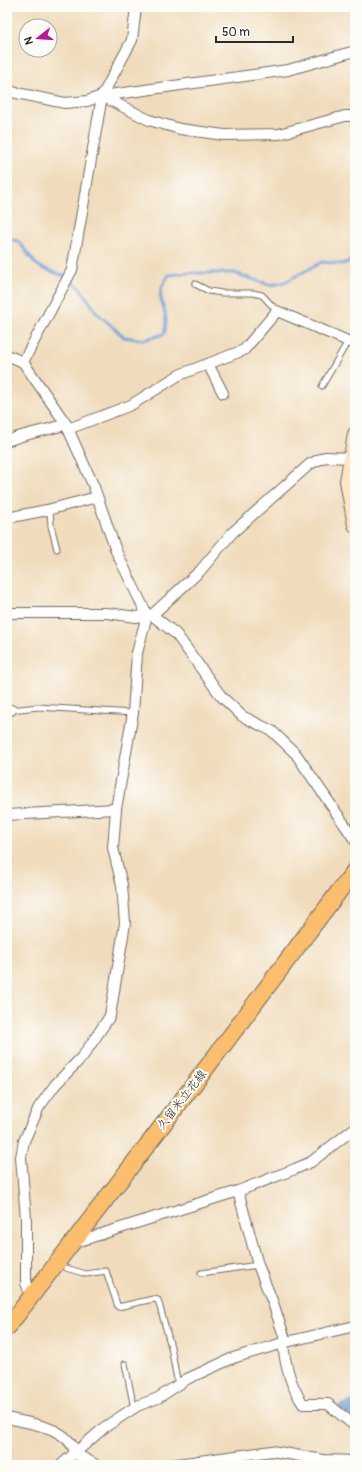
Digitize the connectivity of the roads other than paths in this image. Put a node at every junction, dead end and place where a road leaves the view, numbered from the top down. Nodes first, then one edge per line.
1 (136, 7) edge
2 (355, 51) edge
3 (7, 91) edge
4 (102, 96) junction
5 (355, 116) edge
6 (195, 284) dead end
7 (277, 311) junction
8 (351, 343) edge
9 (7, 355) edge
10 (23, 362) junction
11 (208, 364) junction
12 (322, 386) dead end
13 (223, 392) dead end
14 (67, 427) junction
15 (355, 434) edge
16 (7, 441) edge
17 (351, 458) junction
18 (97, 497) junction
19 (50, 510) junction
20 (7, 518) edge
21 (355, 525) edge
22 (57, 549) dead end
23 (7, 613) edge
24 (150, 615) junction
25 (9, 710) edge
26 (133, 713) junction
27 (116, 809) junction
28 (7, 815) edge
29 (355, 840) edge
30 (355, 870) edge
31 (355, 1128) edge
32 (238, 1191) junction
33 (71, 1243) junction
34 (258, 1266) junction
35 (66, 1268) dead end
36 (201, 1273) dead end
37 (31, 1297) junction
38 (355, 1326) edge
39 (7, 1328) edge
40 (284, 1343) junction
41 (125, 1364) dead end
42 (178, 1386) junction
43 (134, 1408) junction
44 (7, 1418) edge
45 (355, 1426) edge
46 (76, 1454) junction
47 (355, 1461) edge
48 (322, 1462) edge
49 (61, 1465) edge
50 (96, 1465) edge
51 (170, 1465) edge

1 - 4 street
2 - 4 street
3 - 4 street
4 - 5 street
4 - 10 street
6 - 7 lane
7 - 8 street
7 - 11 street
8 - 12 lane
9 - 10 street
10 - 14 street
11 - 13 street
11 - 14 street
14 - 16 street
14 - 18 street
15 - 17 street
17 - 21 street
17 - 24 street
18 - 19 street
18 - 24 street
19 - 20 street
19 - 22 lane
23 - 24 street
24 - 26 street
24 - 29 street
25 - 26 lane
26 - 27 street
27 - 28 street
27 - 37 street
30 - 33 main road, 久留米立花線
31 - 32 street
32 - 33 street
32 - 34 street
33 - 37 main road, 久留米立花線
34 - 36 lane
34 - 40 street
35 - 42 lane
37 - 39 main road, 久留米立花線
38 - 40 street
40 - 42 street
40 - 45 street
41 - 43 lane
42 - 43 street
43 - 46 street
44 - 46 street
46 - 49 street
46 - 50 street
47 - 48 street
48 - 51 street

